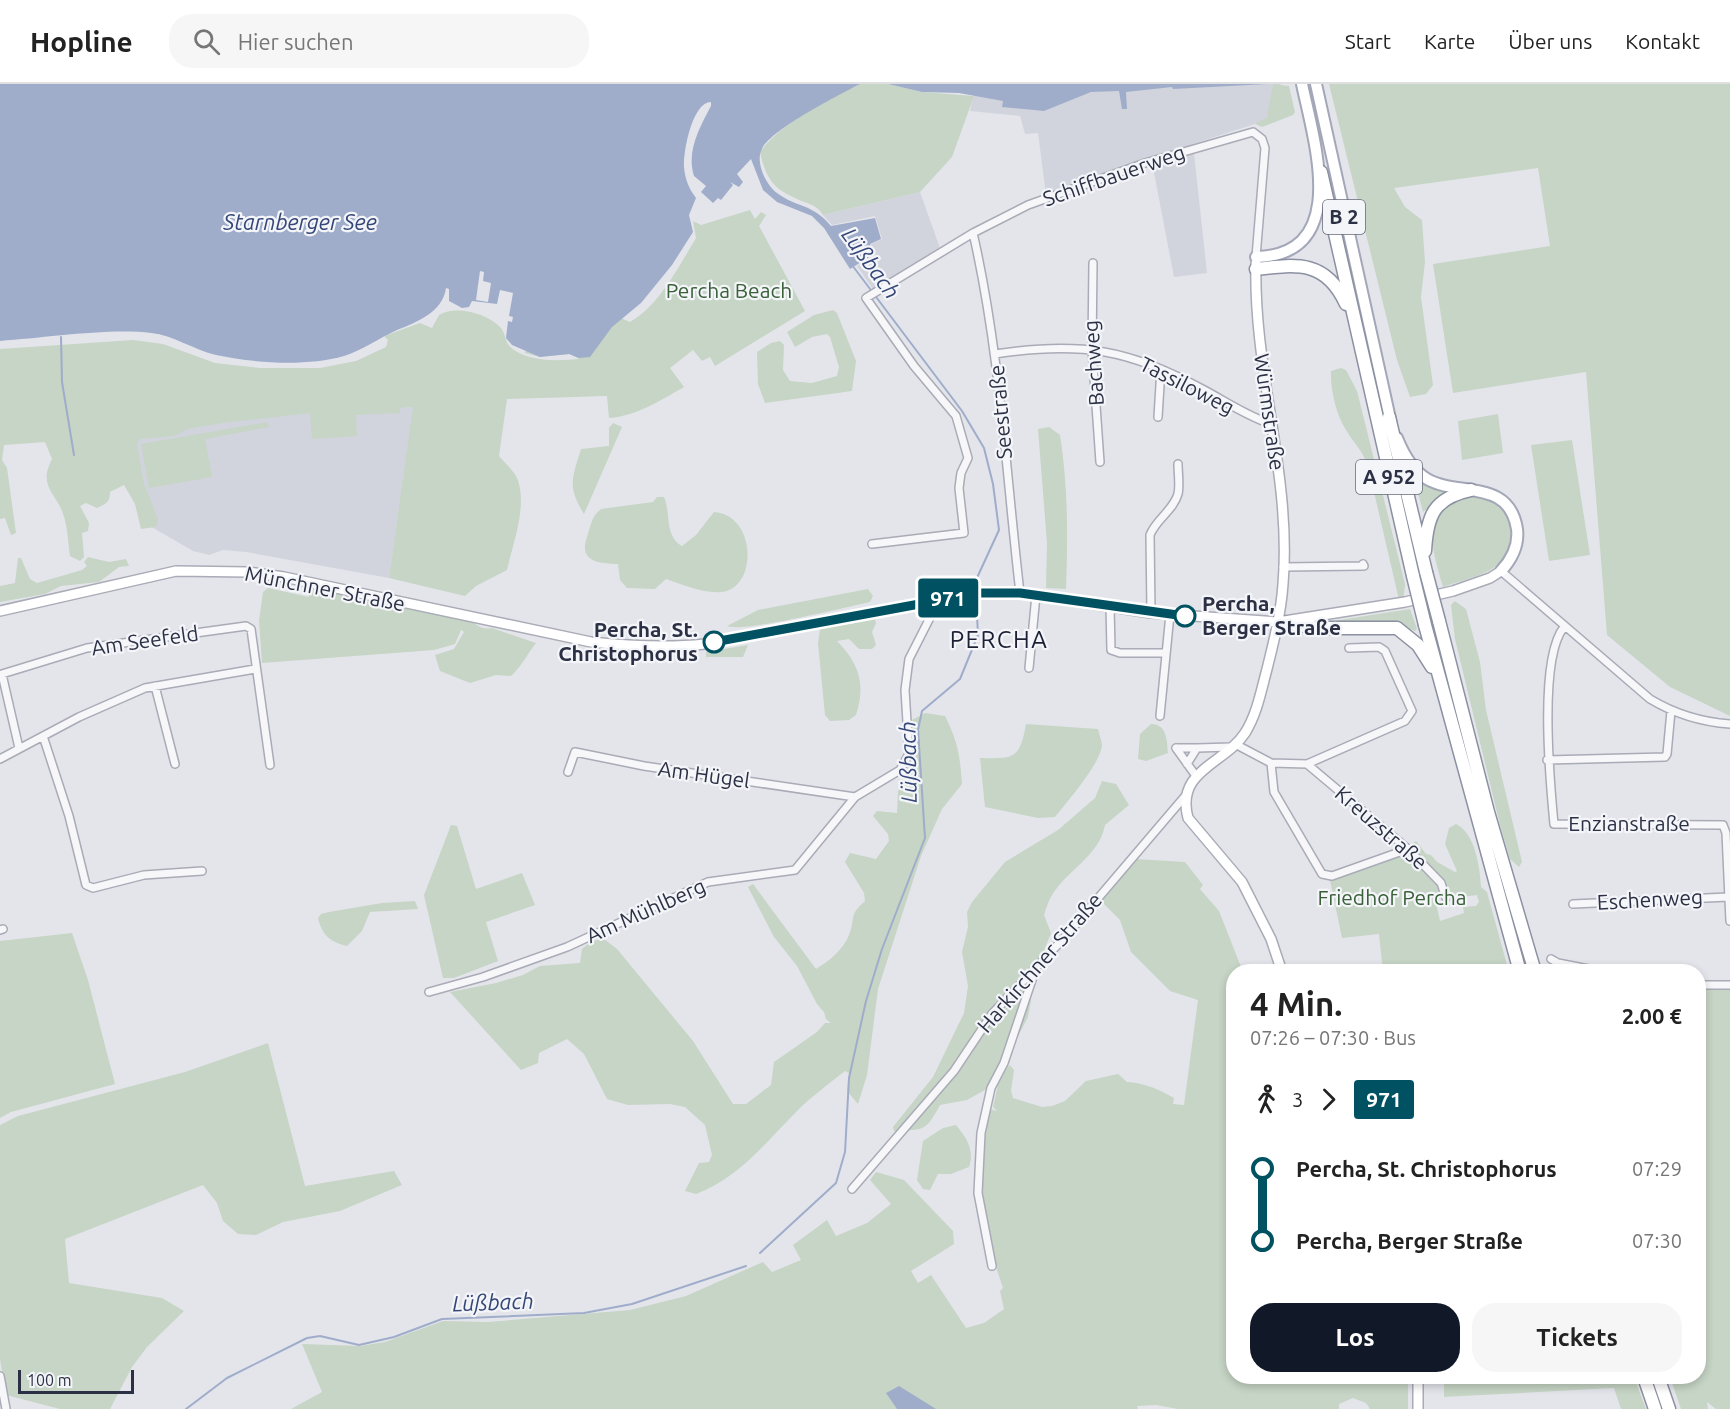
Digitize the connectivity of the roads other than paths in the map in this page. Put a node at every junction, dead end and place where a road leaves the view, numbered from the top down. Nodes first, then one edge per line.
1 (1302, 84) edge
2 (1316, 84) edge
3 (1321, 172) junction
4 (973, 233) junction
5 (1093, 263) dead end
6 (1256, 263) junction
7 (1355, 328) junction
8 (1092, 349) junction
9 (995, 354) junction
10 (1161, 369) junction
11 (1158, 417) dead end
12 (1389, 417) junction
13 (1271, 424) junction
14 (1100, 462) dead end
15 (1178, 464) dead end
16 (1471, 490) junction
17 (872, 544) dead end
18 (1364, 564) dead end
19 (1283, 567) junction
20 (1425, 568) junction
21 (1501, 570) junction
22 (1020, 593) junction
23 (1036, 595) junction
24 (939, 600) junction
25 (1110, 606) junction
26 (0, 611) edge
27 (1151, 613) junction
28 (1170, 614) junction
29 (1278, 622) junction
30 (1564, 627) junction
31 (1349, 648) dead end
32 (1166, 653) junction
33 (1029, 668) dead end
34 (255, 669) junction
35 (156, 686) junction
36 (3, 694) edge
37 (1445, 702) junction
38 (1671, 711) junction
39 (1160, 716) dead end
40 (1730, 724) edge
41 (43, 736) junction
42 (1233, 745) junction
43 (19, 748) junction
44 (1197, 748) junction
45 (0, 759) edge
46 (1547, 760) junction
47 (1271, 763) junction
48 (175, 764) dead end
49 (1187, 764) junction
50 (1307, 764) junction
51 (270, 765) dead end
52 (568, 772) dead end
53 (1196, 776) junction
54 (1186, 795) junction
55 (855, 797) junction
56 (1408, 849) junction
57 (202, 871) dead end
58 (1728, 897) junction
59 (1446, 898) dead end
60 (1573, 904) dead end
61 (1730, 921) edge
62 (1551, 959) dead end
63 (1279, 964) edge
64 (1518, 964) edge
65 (1533, 964) edge
66 (1563, 964) edge
67 (1036, 969) junction
68 (1706, 985) edge
69 (1730, 986) edge
70 (429, 992) dead end
71 (852, 1189) dead end
72 (992, 1266) dead end
73 (0, 1376) edge
74 (1418, 1384) edge
75 (1646, 1384) edge
76 (1660, 1384) edge
77 (6, 1409) edge
78 (1418, 1409) edge
79 (1655, 1409) edge
80 (1669, 1409) edge

1 - 3 main road, B 2
2 - 12 main road, B 2
3 - 6 main road
3 - 7 highway, A 952
4 - 6 street, Schiffbauerweg
4 - 9 street, Seestraße
4 - 17 street, Schiffbauerweg
5 - 8 street, Bachweg
6 - 7 highway
6 - 13 main road, Würmstraße
7 - 37 highway, A 952, bridge
8 - 9 street, Tassiloweg
8 - 10 street, Tassiloweg
8 - 14 street, Bachweg
9 - 22 street, Seestraße
10 - 11 street
10 - 13 street, Tassiloweg
12 - 16 main road
12 - 20 highway, A 952
13 - 19 main road, Würmstraße
15 - 27 street
16 - 20 highway
16 - 21 main road
18 - 19 street
19 - 29 main road, Würmstraße
20 - 65 highway, A 952, bridge
21 - 29 main road, Münchner Straße
21 - 30 street
22 - 23 main road, Münchner Straße
22 - 24 main road, Münchner Straße
23 - 25 main road, Münchner Straße
23 - 33 street
24 - 26 main road, Münchner Straße
24 - 55 street, Am Mühlberg
25 - 27 main road, Münchner Straße
25 - 32 street
27 - 28 main road, Münchner Straße
28 - 29 main road, Münchner Straße
28 - 32 street
29 - 37 highway
29 - 42 main road, Würmstraße
30 - 38 street
30 - 46 street, Enzianstraße
31 - 50 street, Kreuzstraße
32 - 39 street
34 - 35 street
34 - 36 street, Am Seefeld
34 - 51 street
35 - 41 street
35 - 48 street
36 - 43 street
37 - 64 highway, A 952
38 - 40 street
38 - 46 street
41 - 43 street
41 - 57 street
42 - 44 street
42 - 47 street, Kreuzstraße
42 - 53 main road, Würmstraße
43 - 45 street
44 - 49 street
44 - 49 street
46 - 58 street, Enzianstraße
47 - 50 street, Kreuzstraße
47 - 56 street
49 - 53 street
50 - 56 street, Kreuzstraße
52 - 55 street, Am Hügel
53 - 54 main road
54 - 63 main road
54 - 67 street, Harkirchner Straße
55 - 70 street, Am Mühlberg
56 - 59 street, Kreuzstraße
58 - 60 street, Eschenweg
58 - 61 street
62 - 66 street
67 - 71 street, Harkirchner Straße
67 - 72 street
68 - 69 street
73 - 77 street
74 - 78 main road
75 - 79 highway
76 - 80 highway

